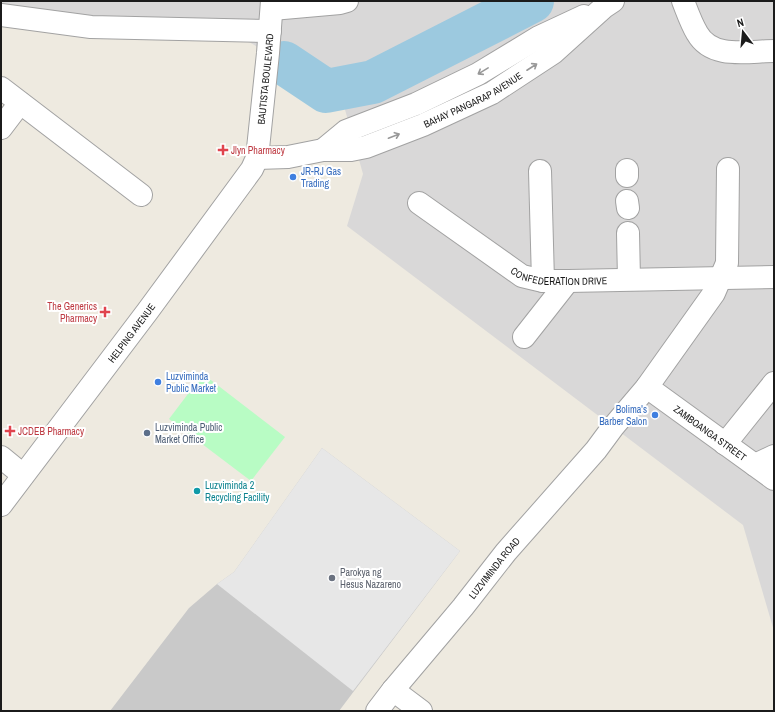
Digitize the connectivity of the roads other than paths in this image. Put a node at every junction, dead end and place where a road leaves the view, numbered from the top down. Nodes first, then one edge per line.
1 (347, 1) edge
2 (683, 1) edge
3 (608, 4) edge
4 (272, 5) edge
5 (1, 15) edge
6 (270, 31) junction
7 (774, 51) edge
8 (1, 88) edge
9 (20, 103) junction
10 (1, 128) edge
11 (257, 158) junction
12 (728, 169) dead end
13 (540, 171) dead end
14 (141, 195) dead end
15 (420, 203) dead end
16 (628, 233) dead end
17 (774, 277) edge
18 (721, 278) junction
19 (629, 280) junction
20 (543, 281) junction
21 (568, 281) junction
22 (524, 337) dead end
23 (774, 383) edge
24 (647, 387) junction
25 (725, 444) junction
26 (774, 456) edge
27 (1, 457) edge
28 (755, 465) junction
29 (23, 475) junction
30 (774, 479) edge
31 (1, 505) edge
32 (393, 690) junction
33 (377, 711) edge
34 (421, 711) edge

1 - 4 street
2 - 7 street
3 - 11 street, BAHAY PANGARAP AVENUE
4 - 6 street, BAUTISTA BOULEVARD
5 - 6 street
6 - 11 street, BAUTISTA BOULEVARD
8 - 9 street
9 - 10 street
9 - 14 street
11 - 29 street, HELPING AVENUE
12 - 18 street
13 - 20 street
15 - 20 street, CONFEDERATION DRIVE
16 - 19 street
17 - 18 street, CONFEDERATION DRIVE
18 - 19 street, CONFEDERATION DRIVE
18 - 24 street
19 - 21 street, CONFEDERATION DRIVE
20 - 21 street, CONFEDERATION DRIVE
21 - 22 street
23 - 25 street
24 - 25 street, ZAMBOANGA STREET
24 - 32 street, LUZVIMINDA ROAD
25 - 28 street, ZAMBOANGA STREET
26 - 28 street
27 - 29 street
28 - 30 street, ZAMBOANGA STREET
29 - 31 street, HELPING AVENUE
32 - 33 street, LUZVIMINDA ROAD
32 - 34 street

